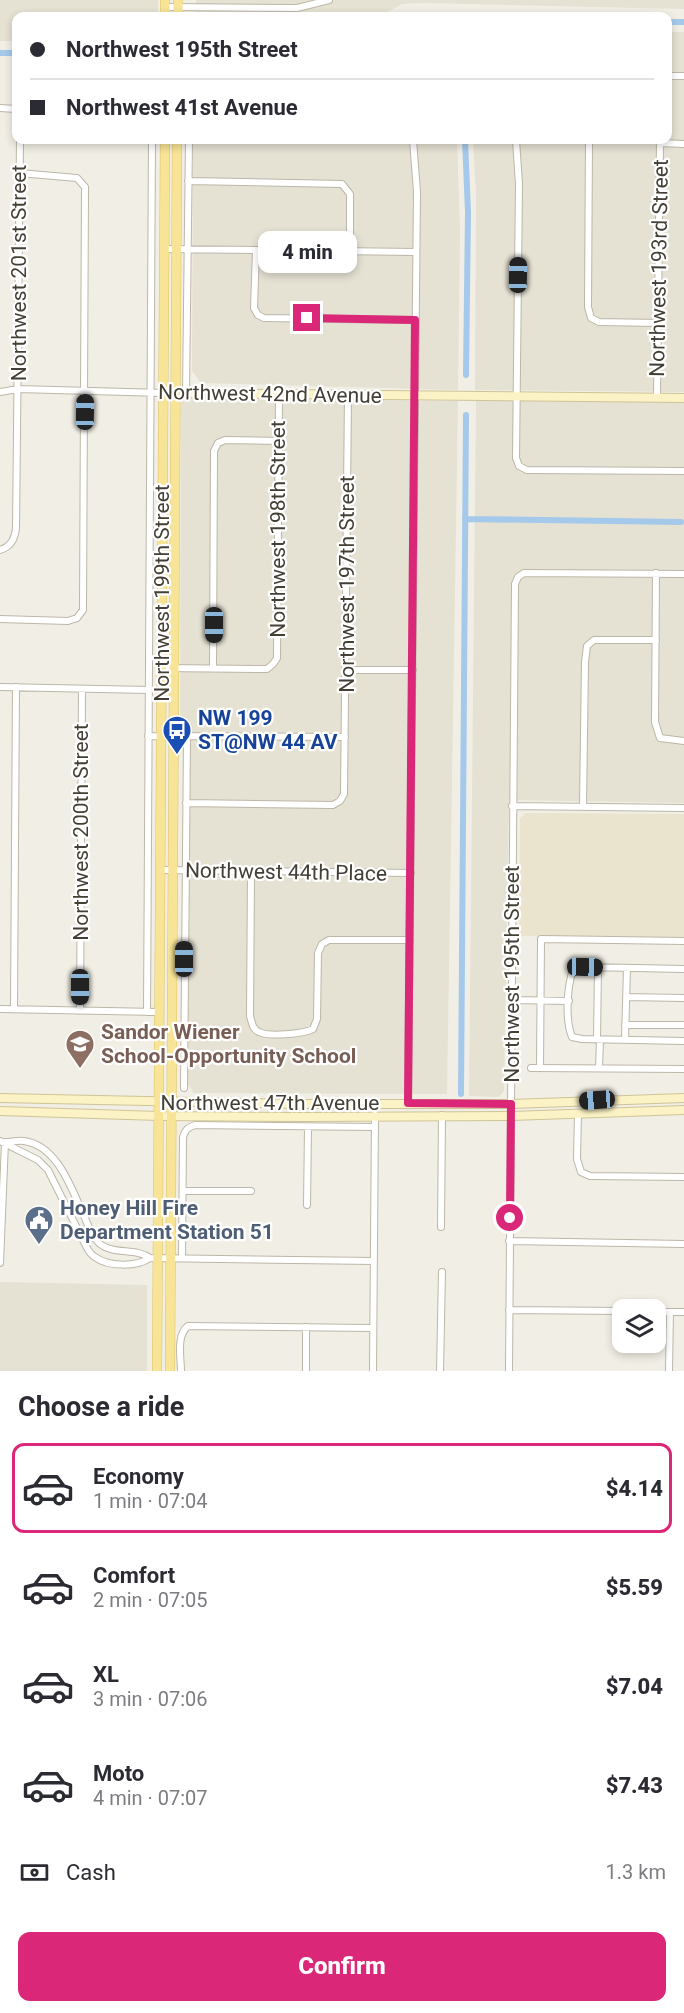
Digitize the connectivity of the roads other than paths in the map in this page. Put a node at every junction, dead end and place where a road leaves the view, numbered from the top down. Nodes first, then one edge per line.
1 (329, 0) edge
2 (189, 4) edge
3 (165, 8) edge
4 (178, 8) edge
5 (20, 144) edge
6 (152, 144) edge
7 (165, 144) edge
8 (177, 144) edge
9 (189, 144) edge
10 (413, 144) edge
11 (516, 144) edge
12 (589, 144) edge
13 (660, 144) edge
14 (19, 173) junction
15 (188, 181) junction
16 (164, 249) junction
17 (177, 249) junction
18 (188, 249) junction
19 (255, 250) junction
20 (350, 251) junction
21 (416, 252) junction
22 (415, 320) junction
23 (658, 323) junction
24 (18, 388) junction
25 (85, 390) junction
26 (0, 392) edge
27 (151, 392) junction
28 (164, 393) junction
29 (181, 393) junction
30 (279, 393) junction
31 (348, 394) junction
32 (517, 395) junction
33 (415, 396) junction
34 (657, 397) junction
35 (684, 398) edge
36 (279, 441) junction
37 (684, 471) edge
38 (3, 549) edge
39 (656, 573) junction
40 (684, 574) edge
41 (0, 619) edge
42 (656, 640) junction
43 (162, 668) junction
44 (174, 668) junction
45 (213, 668) junction
46 (346, 670) junction
47 (413, 670) junction
48 (0, 687) edge
49 (16, 687) junction
50 (82, 688) junction
51 (148, 690) junction
52 (148, 736) junction
53 (161, 736) junction
54 (173, 736) junction
55 (187, 737) junction
56 (345, 737) junction
57 (683, 741) edge
58 (186, 803) junction
59 (583, 806) junction
60 (512, 807) junction
61 (684, 808) edge
62 (160, 870) junction
63 (173, 870) junction
64 (185, 870) junction
65 (252, 872) junction
66 (411, 873) junction
67 (410, 940) junction
68 (684, 941) edge
69 (599, 967) junction
70 (627, 968) junction
71 (684, 969) edge
72 (626, 997) junction
73 (684, 998) edge
74 (512, 1000) junction
75 (541, 1001) junction
76 (569, 1001) junction
77 (0, 1009) edge
78 (14, 1009) junction
79 (80, 1011) junction
80 (147, 1012) junction
81 (159, 1012) junction
82 (625, 1024) junction
83 (684, 1025) edge
84 (598, 1040) junction
85 (625, 1040) junction
86 (684, 1041) edge
87 (531, 1068) dead end
88 (540, 1068) junction
89 (599, 1068) junction
90 (684, 1069) edge
91 (184, 1088) dead end
92 (0, 1098) edge
93 (684, 1098) edge
94 (159, 1102) junction
95 (172, 1102) junction
96 (684, 1102) edge
97 (388, 1103) junction
98 (408, 1103) junction
99 (511, 1104) junction
100 (670, 1110) junction
101 (684, 1110) edge
102 (0, 1111) edge
103 (578, 1113) junction
104 (172, 1115) junction
105 (375, 1115) junction
106 (442, 1115) junction
107 (159, 1116) junction
108 (511, 1116) junction
109 (308, 1127) junction
110 (375, 1127) junction
111 (2, 1142) edge
112 (64, 1176) junction
113 (684, 1177) edge
114 (54, 1182) junction
115 (183, 1191) junction
116 (251, 1191) dead end
117 (2, 1201) edge
118 (307, 1205) dead end
119 (441, 1227) dead end
120 (509, 1241) junction
121 (684, 1244) edge
122 (111, 1250) junction
123 (154, 1258) junction
124 (170, 1258) junction
125 (182, 1258) junction
126 (374, 1261) junction
127 (108, 1262) junction
128 (0, 1263) edge
129 (442, 1272) dead end
130 (509, 1310) junction
131 (612, 1311) edge
132 (666, 1312) edge
133 (670, 1312) junction
134 (684, 1312) edge
135 (306, 1327) junction
136 (373, 1328) junction
137 (157, 1371) edge
138 (170, 1371) edge
139 (181, 1371) edge
140 (306, 1371) edge
141 (373, 1371) edge
142 (440, 1371) edge
143 (509, 1371) edge
144 (669, 1371) edge

1 - 2 street
2 - 4 street
3 - 4 street
5 - 14 street, Northwest 201st Street
6 - 27 street
7 - 16 main road, Northwest 199th Street
8 - 17 main road, Northwest 199th Street
9 - 15 street
10 - 21 street
11 - 32 street
12 - 23 street
13 - 23 street, Northwest 193rd Street
14 - 24 street, Northwest 201st Street
14 - 25 street
15 - 18 street
15 - 20 street
16 - 17 street
16 - 28 main road, Northwest 199th Street
17 - 18 street
17 - 29 main road, Northwest 199th Street
18 - 19 street
18 - 29 street
19 - 20 street
19 - 22 street
20 - 21 street
21 - 22 street
22 - 33 street
23 - 34 street, Northwest 193rd Street
24 - 25 street, Northwest 42nd Avenue
24 - 26 street, Northwest 42nd Avenue
24 - 38 street, Northwest 201st Street
25 - 27 street, Northwest 42nd Avenue
25 - 41 street
27 - 28 street, Northwest 42nd Avenue
27 - 51 street
28 - 29 main road, Northwest 42nd Avenue
28 - 43 main road, Northwest 199th Street
29 - 30 main road, Northwest 42nd Avenue
29 - 44 main road, Northwest 199th Street
30 - 31 main road, Northwest 42nd Avenue
30 - 36 street, Northwest 198th Street
31 - 33 main road, Northwest 42nd Avenue
31 - 46 street, Northwest 197th Street
32 - 33 main road, Northwest 42nd Avenue
32 - 34 main road, Northwest 42nd Avenue
32 - 37 street
33 - 47 street
34 - 35 main road, Northwest 42nd Avenue
36 - 45 street, Northwest 198th Street
36 - 45 street
39 - 40 street
39 - 42 street
39 - 60 street, Northwest 195th Street
42 - 57 street
42 - 59 street
43 - 44 street
43 - 53 main road, Northwest 199th Street
44 - 45 street
44 - 54 main road, Northwest 199th Street
46 - 47 street
46 - 56 street, Northwest 197th Street
47 - 66 street
48 - 49 street
49 - 50 street
49 - 78 street
50 - 51 street
50 - 79 street, Northwest 200th Street
51 - 52 street
52 - 53 street
52 - 80 street
53 - 54 street
53 - 62 main road, Northwest 199th Street
54 - 55 street
54 - 63 main road, Northwest 199th Street
55 - 56 street
55 - 58 street
56 - 58 street, Northwest 197th Street
58 - 64 street
59 - 60 street
59 - 61 street
60 - 74 street, Northwest 195th Street
62 - 63 street, Northwest 44th Place
62 - 81 main road, Northwest 199th Street
63 - 64 street, Northwest 44th Place
63 - 95 main road, Northwest 199th Street
64 - 65 street, Northwest 44th Place
64 - 91 street
65 - 66 street, Northwest 44th Place
65 - 67 street
66 - 67 street
67 - 98 street
68 - 75 street
69 - 70 street
69 - 76 street
69 - 84 street
70 - 71 street
70 - 72 street
72 - 73 street
72 - 82 street
74 - 75 street
74 - 99 street, Northwest 195th Street
75 - 76 street
75 - 88 street
76 - 84 street
77 - 78 street
78 - 79 street
79 - 80 street
80 - 81 street
81 - 94 main road, Northwest 199th Street
82 - 83 street
82 - 85 street
84 - 85 street
84 - 89 street
85 - 86 street
87 - 88 street
88 - 89 street
89 - 90 street
92 - 94 main road, Northwest 47th Avenue
93 - 99 main road, Northwest 47th Avenue
94 - 95 main road, Northwest 47th Avenue
94 - 107 main road, Northwest 199th Street
95 - 97 main road, Northwest 47th Avenue
95 - 104 main road, Northwest 199th Street
96 - 100 main road
97 - 98 main road, Northwest 47th Avenue
97 - 105 main road
98 - 99 main road, Northwest 47th Avenue
99 - 108 street, Northwest 195th Street
100 - 101 main road, Northwest 47th Avenue
100 - 103 main road, Northwest 47th Avenue
102 - 107 main road, Northwest 47th Avenue
103 - 108 main road, Northwest 47th Avenue
103 - 113 street
104 - 105 main road, Northwest 47th Avenue
104 - 107 main road, Northwest 47th Avenue
104 - 124 main road, Northwest 199th Street
105 - 106 main road, Northwest 47th Avenue
105 - 110 street
106 - 108 main road, Northwest 47th Avenue
106 - 119 street
107 - 123 main road, Northwest 199th Street
108 - 120 street, Northwest 195th Street
109 - 110 street, Northwest 47th Avenue
109 - 115 street, Northwest 47th Avenue
109 - 118 street
110 - 126 street
111 - 112 street
111 - 114 street
111 - 117 street
112 - 114 street
112 - 122 street
114 - 127 street
115 - 116 street
115 - 125 street
117 - 128 street
120 - 121 street
120 - 130 street, Northwest 195th Street
122 - 123 street
122 - 127 street
123 - 124 street
123 - 127 street
123 - 137 main road, Northwest 199th Street
124 - 125 street
124 - 138 main road, Northwest 199th Street
125 - 126 street
126 - 136 street
129 - 142 street
130 - 131 street
130 - 143 street, Northwest 195th Street
132 - 133 street
133 - 134 street
133 - 144 street
135 - 136 street
135 - 139 street
135 - 140 street
136 - 141 street

